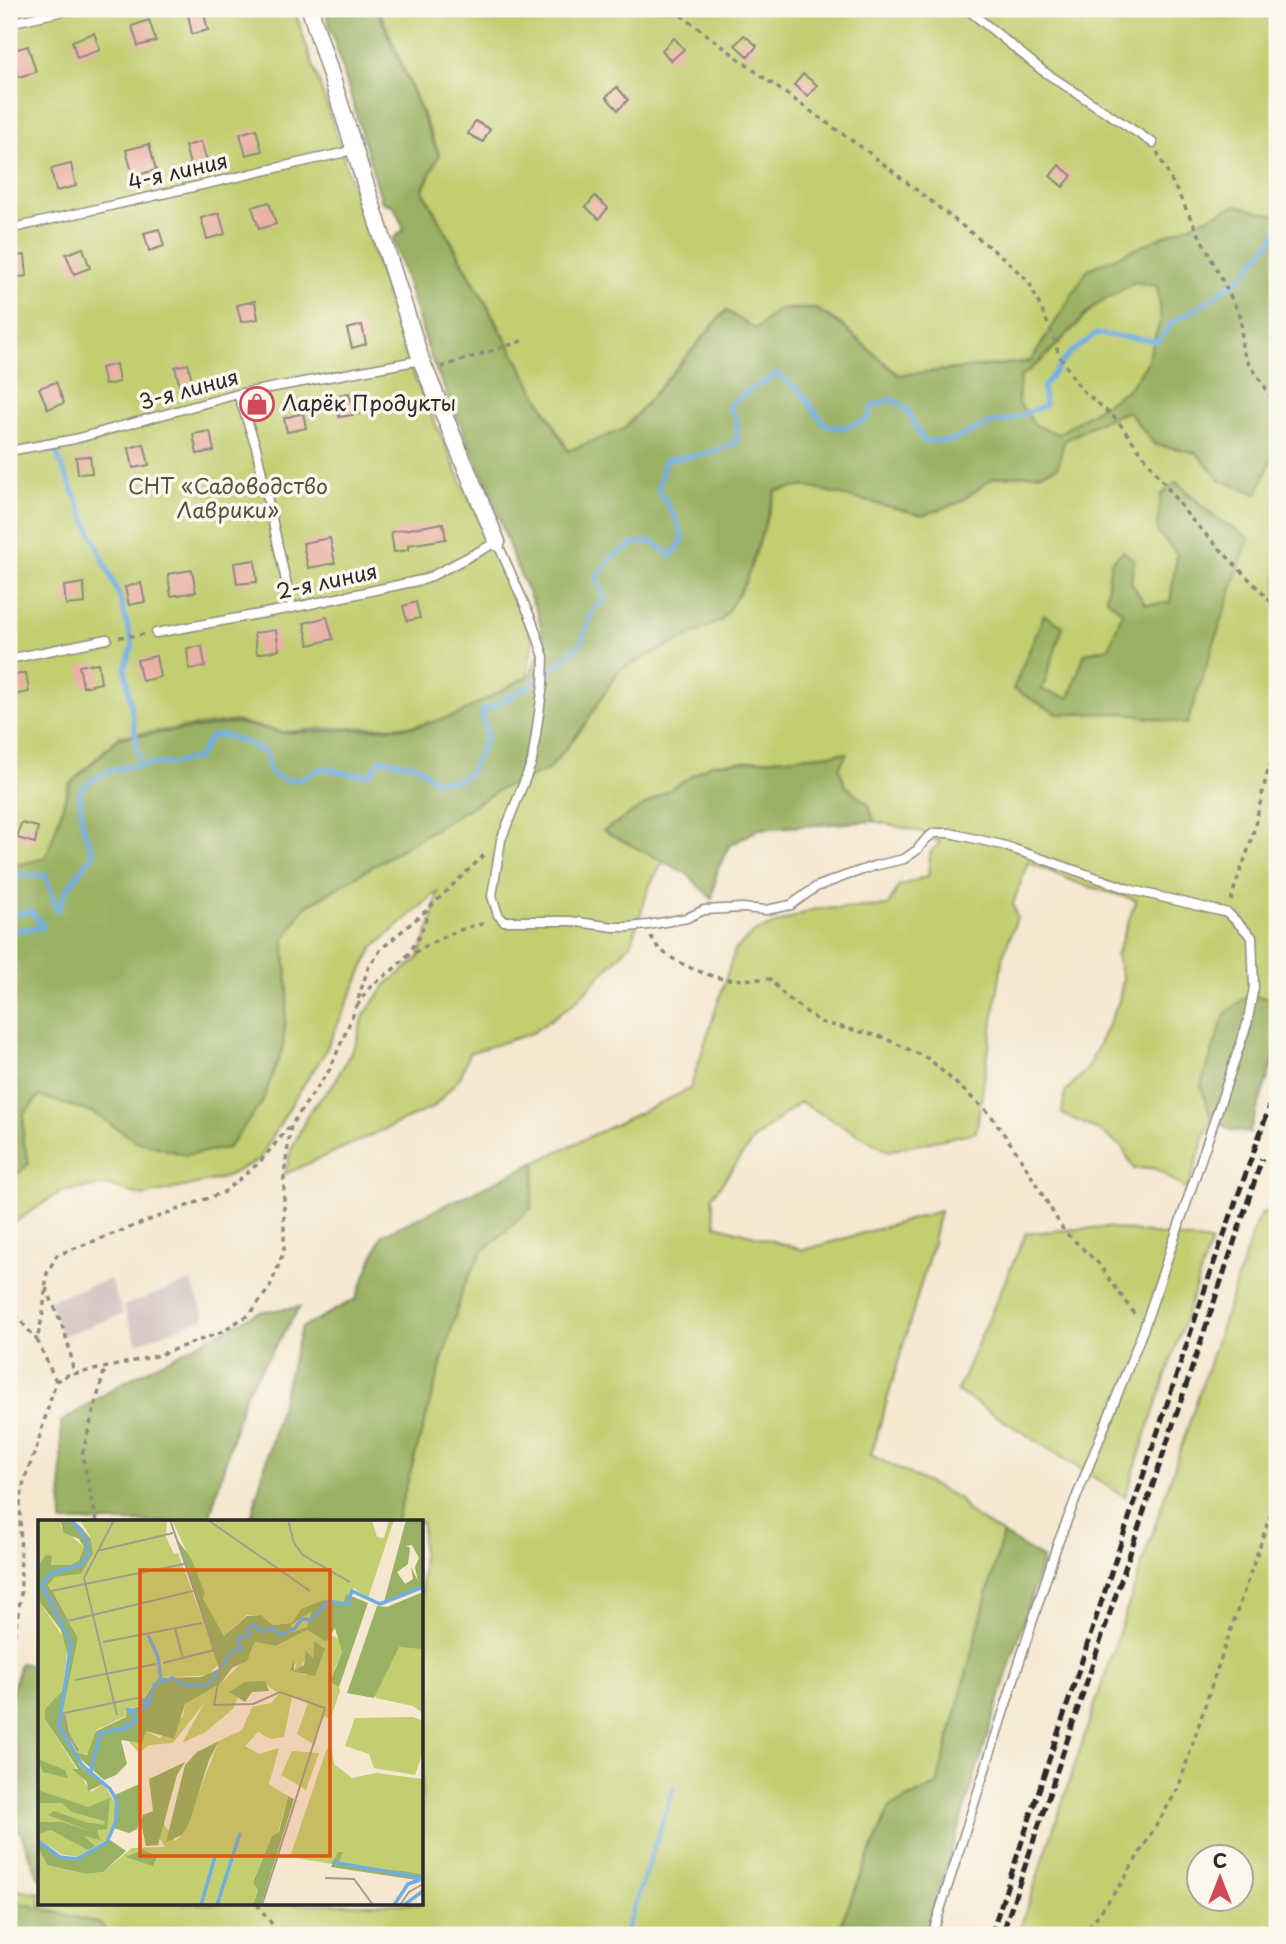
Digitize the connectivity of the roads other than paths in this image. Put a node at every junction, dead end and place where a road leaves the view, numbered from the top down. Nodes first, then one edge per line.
1 (73, 9) edge
2 (310, 9) edge
3 (967, 9) edge
4 (9, 23) edge
5 (1153, 143) road end
6 (355, 148) junction
7 (9, 229) edge
8 (424, 366) junction
9 (238, 394) junction
10 (9, 451) edge
11 (497, 542) junction
12 (292, 608) junction
13 (156, 633) dead end
14 (107, 639) dead end
15 (9, 659) edge
16 (932, 1935) edge

1 - 4 lane
2 - 6 street
3 - 5 lane
6 - 7 lane, 4-я линия
6 - 8 street
8 - 9 lane, 3-я линия
8 - 11 street
9 - 10 lane, 3-я линия
9 - 12 lane
11 - 12 lane, 2-я линия
11 - 16 lane
12 - 13 lane, 2-я линия
14 - 15 lane

